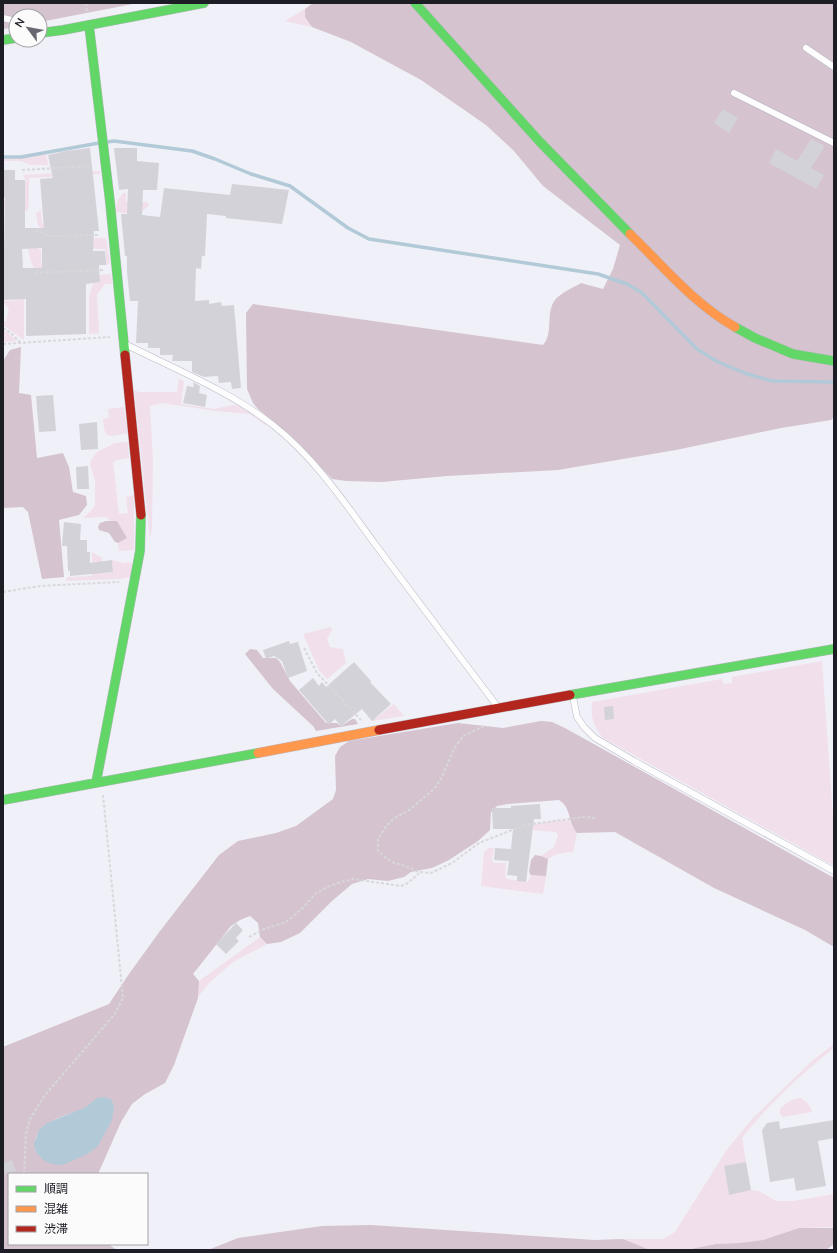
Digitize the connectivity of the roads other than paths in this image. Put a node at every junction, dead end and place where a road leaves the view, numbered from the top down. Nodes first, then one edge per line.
1 (204, 3) edge
2 (415, 3) edge
3 (89, 24) junction
4 (48, 32) edge
5 (806, 48) dead end
6 (834, 67) edge
7 (734, 92) dead end
8 (834, 143) edge
9 (124, 340) junction
10 (834, 361) edge
11 (834, 649) edge
12 (573, 695) junction
13 (498, 708) junction
14 (99, 782) junction
15 (3, 800) edge
16 (834, 871) edge

1 - 3 street
2 - 10 street
3 - 4 street
3 - 9 street
5 - 6 lane
7 - 8 lane
9 - 13 lane
9 - 14 street
11 - 12 street
12 - 13 street
12 - 16 lane
13 - 14 street
14 - 15 street

